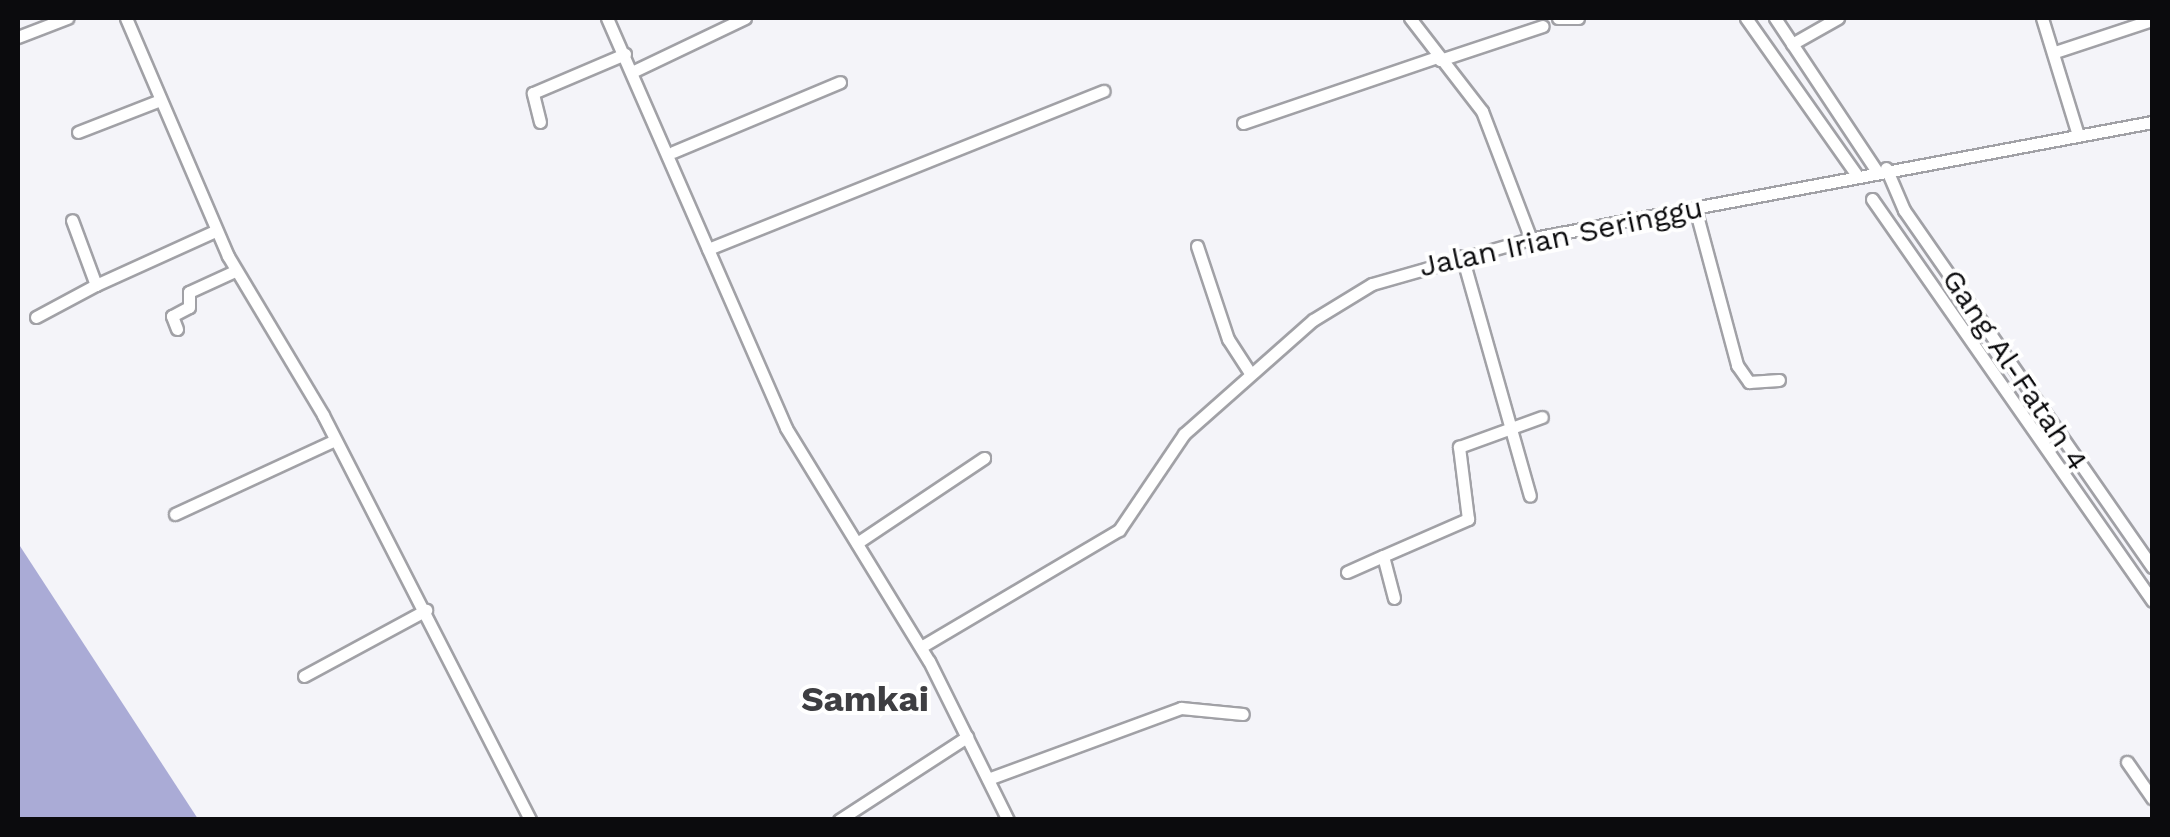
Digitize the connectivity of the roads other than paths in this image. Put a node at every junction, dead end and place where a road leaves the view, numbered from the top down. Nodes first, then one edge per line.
1 (67, 18) edge
2 (126, 18) edge
3 (607, 18) edge
4 (745, 18) edge
5 (1410, 18) edge
6 (1558, 18) edge
7 (1578, 18) edge
8 (1746, 18) edge
9 (1775, 18) edge
10 (1838, 18) edge
11 (2042, 18) edge
12 (2152, 20) edge
13 (1543, 26) dead end
14 (18, 38) edge
15 (1792, 44) junction
16 (2054, 52) junction
17 (626, 54) junction
18 (1439, 59) junction
19 (634, 71) junction
20 (840, 82) dead end
21 (1104, 91) dead end
22 (160, 100) junction
23 (540, 122) dead end
24 (2152, 122) edge
25 (1243, 123) dead end
26 (78, 132) dead end
27 (2078, 135) junction
28 (673, 152) junction
29 (1872, 171) junction
30 (1872, 199) dead end
31 (1694, 208) junction
32 (72, 220) dead end
33 (216, 231) junction
34 (1530, 239) junction
35 (1197, 246) dead end
36 (708, 249) junction
37 (1462, 256) junction
38 (235, 270) junction
39 (96, 285) junction
40 (36, 317) dead end
41 (177, 329) dead end
42 (1250, 374) junction
43 (1779, 380) dead end
44 (1542, 417) dead end
45 (1512, 428) junction
46 (336, 440) junction
47 (984, 458) dead end
48 (1530, 496) dead end
49 (175, 514) dead end
50 (857, 543) junction
51 (1382, 556) junction
52 (2152, 567) edge
53 (1347, 572) dead end
54 (1394, 598) dead end
55 (2152, 602) edge
56 (426, 610) junction
57 (921, 647) junction
58 (304, 676) dead end
59 (1243, 714) dead end
60 (968, 737) junction
61 (2126, 762) dead end
62 (988, 779) junction
63 (2152, 798) edge
64 (530, 820) edge
65 (839, 820) edge
66 (1008, 820) edge

1 - 14 street
2 - 22 street
3 - 17 street
4 - 19 street
5 - 18 street
6 - 7 street
8 - 29 street
9 - 15 street
10 - 15 street
11 - 16 street
12 - 16 street
13 - 18 street
15 - 29 street
16 - 27 street
17 - 19 street
17 - 23 street
18 - 25 street
18 - 34 street
19 - 28 street
20 - 28 street
21 - 36 street
22 - 26 street
22 - 33 street
24 - 27 street, Jalan Irian Seringgu
27 - 29 street, Jalan Irian Seringgu
28 - 36 street
29 - 31 street, Jalan Irian Seringgu
29 - 52 street, Gang Al-Fatah 4
30 - 55 street
31 - 34 street, Jalan Irian Seringgu
31 - 43 street
32 - 39 street
33 - 38 street
33 - 39 street
34 - 37 street, Jalan Irian Seringgu
35 - 42 street
36 - 50 street
37 - 42 street, Jalan Irian Seringgu
37 - 45 street
38 - 41 street
38 - 46 street
39 - 40 street
42 - 57 street, Jalan Irian Seringgu
44 - 45 street
45 - 48 street
45 - 51 street
46 - 49 street
46 - 56 street
47 - 50 street
50 - 57 street
51 - 53 street
51 - 54 street
56 - 58 street
56 - 64 street
57 - 60 street
59 - 62 street
60 - 62 street
60 - 65 street
61 - 63 street
62 - 66 street

